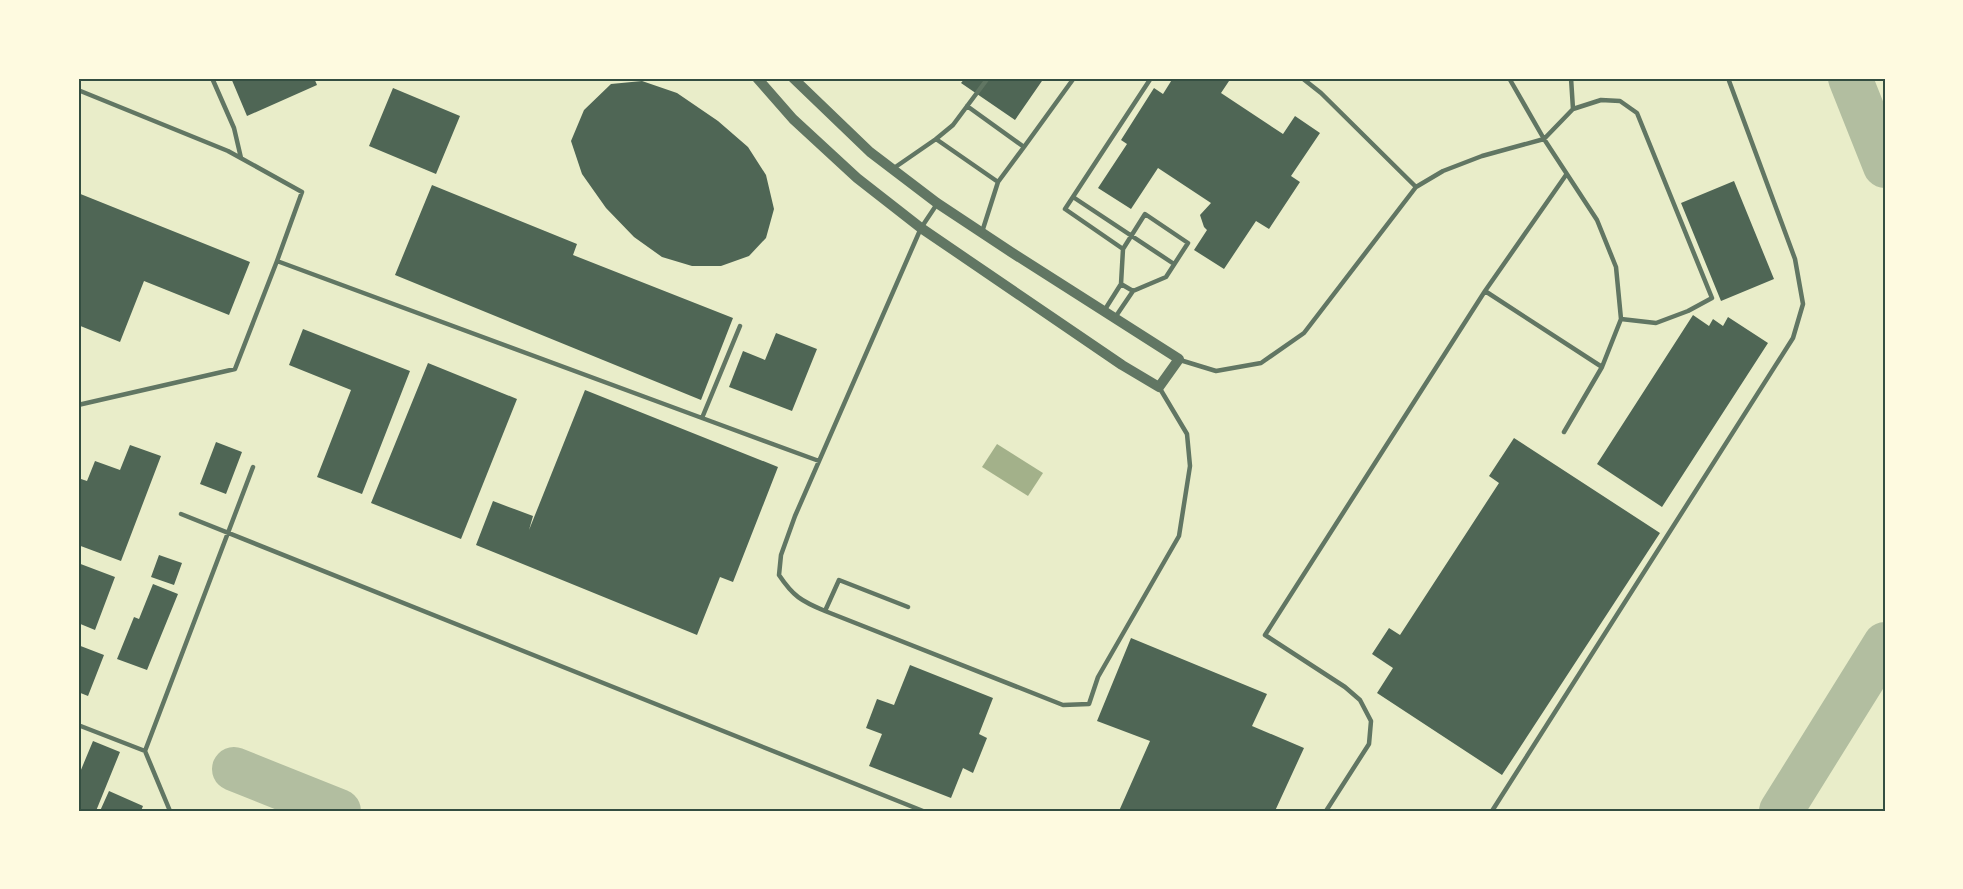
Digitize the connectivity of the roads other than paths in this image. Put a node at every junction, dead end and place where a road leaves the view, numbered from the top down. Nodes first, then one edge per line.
1 (212, 78) edge
2 (757, 78) edge
3 (793, 78) edge
4 (988, 78) edge
5 (1074, 78) edge
6 (1151, 78) edge
7 (1302, 78) edge
8 (1509, 78) edge
9 (1571, 78) edge
10 (1728, 78) edge
11 (78, 90) edge
12 (967, 106) junction
13 (1573, 109) junction
14 (936, 139) junction
15 (1544, 140) junction
16 (1024, 147) junction
17 (241, 158) junction
18 (892, 169) junction
19 (1566, 175) junction
20 (998, 183) junction
21 (1416, 187) junction
22 (1073, 197) junction
23 (937, 203) junction
24 (921, 228) junction
25 (982, 232) junction
26 (1131, 236) junction
27 (1123, 249) junction
28 (277, 261) junction
29 (1174, 264) junction
30 (1121, 284) junction
31 (1133, 291) junction
32 (1485, 291) junction
33 (1104, 312) junction
34 (1114, 319) junction
35 (1621, 319) junction
36 (740, 326) dead end
37 (1179, 359) junction
38 (1602, 367) junction
39 (1159, 387) junction
40 (78, 405) edge
41 (702, 418) junction
42 (1564, 432) dead end
43 (819, 461) junction
44 (253, 467) dead end
45 (181, 514) dead end
46 (228, 533) junction
47 (908, 607) dead end
48 (825, 611) junction
49 (78, 725) edge
50 (146, 751) junction
51 (170, 811) edge
52 (923, 811) edge
53 (1326, 811) edge
54 (1492, 811) edge

1 - 17 lane
2 - 24 street
3 - 18 street
4 - 12 lane
5 - 16 lane
6 - 22 lane
7 - 21 lane
8 - 15 lane
9 - 13 lane
10 - 54 lane
11 - 17 lane
12 - 14 lane
12 - 16 lane
13 - 15 lane
13 - 35 lane
14 - 18 lane
14 - 20 lane
15 - 19 lane
15 - 21 lane
16 - 20 lane
17 - 28 lane
18 - 23 street
19 - 32 lane
19 - 35 lane
20 - 25 lane
21 - 37 lane
22 - 26 lane
22 - 27 lane
23 - 24 lane
23 - 25 street
24 - 39 street
24 - 43 lane
25 - 33 street
26 - 27 lane
26 - 29 lane
26 - 29 lane
27 - 30 lane
28 - 40 lane
28 - 41 lane
29 - 31 lane
30 - 31 lane
30 - 33 lane
31 - 34 lane
32 - 38 lane
32 - 53 lane
33 - 34 street
34 - 37 street
35 - 38 lane
36 - 41 lane
37 - 39 street
38 - 42 lane
39 - 48 lane
41 - 43 lane
43 - 48 lane
44 - 46 lane
45 - 46 lane
46 - 50 lane
46 - 52 lane
47 - 48 lane
49 - 50 lane
50 - 51 lane

